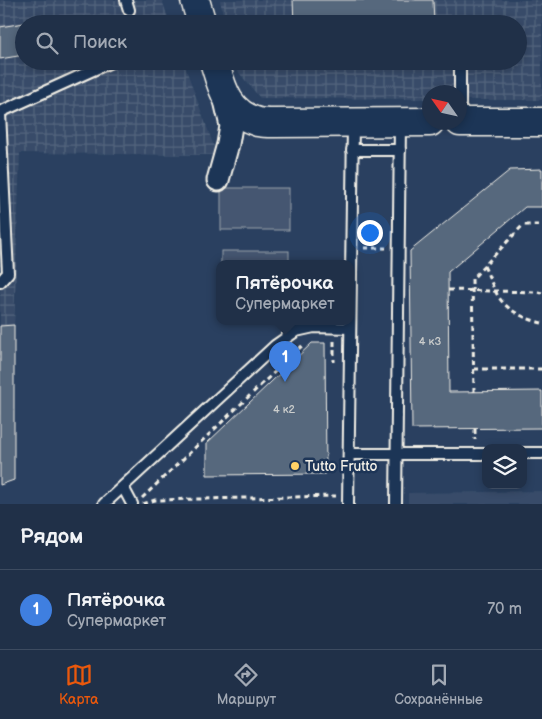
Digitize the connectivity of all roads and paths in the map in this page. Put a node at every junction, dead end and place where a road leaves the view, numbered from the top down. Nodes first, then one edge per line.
1 (194, 0) edge
2 (198, 15) edge
3 (93, 70) edge
4 (217, 70) edge
5 (460, 70) edge
6 (460, 85) edge
7 (222, 88) junction
8 (0, 113) edge
9 (259, 122) junction
10 (353, 122) junction
11 (400, 122) junction
12 (422, 122) edge
13 (467, 122) edge
14 (542, 122) edge
15 (228, 144) junction
16 (352, 150) junction
17 (400, 150) junction
18 (218, 180) dead end
19 (542, 225) edge
20 (351, 248) junction
21 (399, 248) junction
22 (351, 260) edge
23 (484, 266) junction
24 (0, 282) edge
25 (448, 290) dead end
26 (472, 290) junction
27 (496, 291) junction
28 (542, 293) edge
29 (542, 323) edge
30 (350, 325) edge
31 (350, 328) junction
32 (309, 339) dead end
33 (326, 339) dead end
34 (334, 368) dead end
35 (542, 369) edge
36 (474, 370) junction
37 (474, 392) dead end
38 (527, 453) edge
39 (542, 453) edge
40 (349, 454) junction
41 (482, 454) edge
42 (397, 455) junction
43 (123, 487) junction
44 (336, 496) dead end
45 (104, 504) edge
46 (132, 504) edge
47 (136, 504) edge
48 (143, 504) edge
49 (348, 504) edge
50 (396, 504) edge

1 - 2 street
3 - 8 lane
4 - 7 street
5 - 6 lane
7 - 9 street
7 - 15 street
8 - 24 lane
9 - 10 street
9 - 15 street
10 - 11 street
10 - 16 lane
11 - 12 street
11 - 17 lane
13 - 14 street
15 - 18 street
16 - 17 lane
16 - 20 lane
17 - 21 lane
19 - 23 path
20 - 21 path
20 - 22 lane
21 - 42 lane
23 - 26 path
23 - 27 path
25 - 26 path
26 - 27 path
26 - 36 path
27 - 28 path
27 - 29 path
30 - 31 lane
31 - 40 lane
31 - 43 lane
32 - 47 path
33 - 34 path
35 - 36 path
36 - 37 path
38 - 39 lane
40 - 42 lane
40 - 49 lane
41 - 42 lane
42 - 50 lane
43 - 45 lane
43 - 46 lane
44 - 48 path

